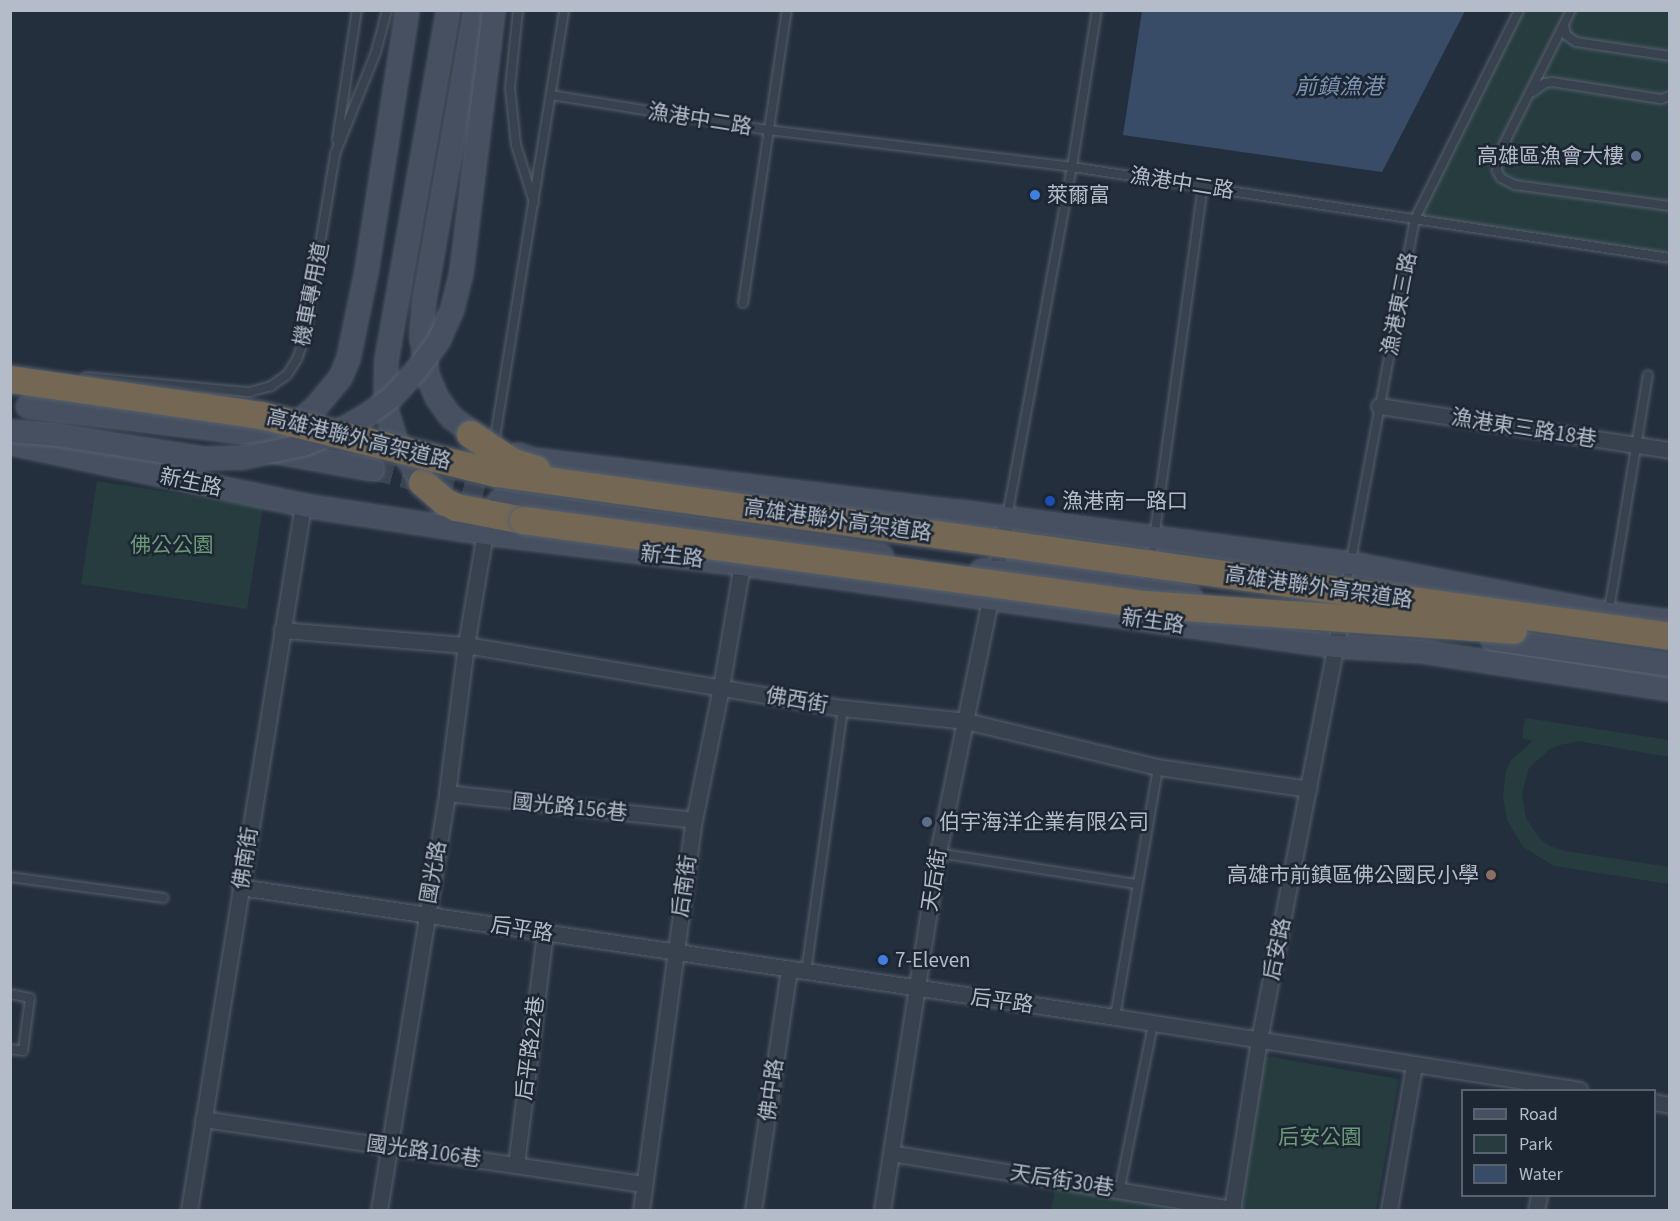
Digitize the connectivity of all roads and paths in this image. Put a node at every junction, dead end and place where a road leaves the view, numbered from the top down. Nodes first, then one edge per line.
1 (357, 10) edge
2 (387, 10) edge
3 (407, 10) edge
4 (448, 10) edge
5 (475, 10) edge
6 (494, 10) edge
7 (518, 10) edge
8 (564, 10) edge
9 (787, 10) edge
10 (1097, 10) edge
11 (1519, 10) edge
12 (1571, 10) edge
13 (1564, 25) junction
14 (1670, 56) edge
15 (1532, 93) junction
16 (551, 95) junction
17 (1670, 96) edge
18 (768, 130) junction
19 (335, 154) junction
20 (1072, 167) junction
21 (1203, 186) junction
22 (534, 204) junction
23 (1670, 206) edge
24 (1415, 219) junction
25 (1670, 258) edge
26 (742, 303) dead end
27 (1648, 375) dead end
28 (82, 376) dead end
29 (10, 379) edge
30 (16, 400) edge
31 (1379, 405) junction
32 (10, 431) edge
33 (482, 440) junction
34 (10, 443) edge
35 (1636, 445) junction
36 (1670, 450) edge
37 (372, 469) tunnel mouth
38 (422, 482) junction
39 (499, 500) tunnel mouth
40 (303, 505) junction
41 (957, 511) junction
42 (1007, 518) junction
43 (485, 533) junction
44 (1155, 537) junction
45 (1002, 546) junction
46 (1351, 563) junction
47 (742, 564) junction
48 (997, 572) junction
49 (1035, 572) junction
50 (1147, 589) junction
51 (1345, 596) dead end
52 (992, 599) junction
53 (1342, 613) junction
54 (1670, 621) edge
55 (1554, 626) junction
56 (282, 630) junction
57 (1605, 636) junction
58 (1670, 636) edge
59 (466, 645) junction
60 (1336, 646) junction
61 (1670, 650) edge
62 (1670, 665) edge
63 (722, 687) junction
64 (1670, 689) edge
65 (1670, 698) edge
66 (843, 708) junction
67 (966, 721) junction
68 (1158, 766) junction
69 (1308, 789) junction
70 (447, 793) junction
71 (693, 820) junction
72 (938, 853) junction
73 (10, 878) edge
74 (1137, 884) junction
75 (240, 887) junction
76 (164, 898) dead end
77 (425, 914) junction
78 (545, 932) junction
79 (675, 952) junction
80 (789, 969) junction
81 (806, 972) junction
82 (917, 988) junction
83 (10, 994) edge
84 (1115, 1017) junction
85 (1153, 1024) junction
86 (1259, 1041) junction
87 (10, 1049) edge
88 (1414, 1065) junction
89 (1555, 1089) edge
90 (204, 1119) junction
91 (389, 1146) junction
92 (891, 1153) junction
93 (516, 1165) junction
94 (644, 1184) junction
95 (1120, 1188) junction
96 (189, 1210) edge
97 (379, 1210) edge
98 (641, 1210) edge
99 (753, 1210) edge
100 (882, 1210) edge
101 (1233, 1210) edge
102 (1389, 1210) edge

1 - 19 lane
2 - 19 lane, 機車專用道
3 - 30 street
4 - 38 street
5 - 33 street
6 - 32 street, bridge
7 - 22 lane
8 - 16 lane
9 - 18 lane
10 - 20 lane
11 - 24 lane, 漁港東三路
12 - 13 lane
13 - 14 lane
13 - 15 lane
15 - 17 lane
15 - 23 lane
16 - 18 lane, 漁港中二路
16 - 22 lane
18 - 20 lane, 漁港中二路
18 - 26 lane
19 - 28 lane, 機車專用道
20 - 21 lane, 漁港中二路
20 - 42 lane
21 - 24 lane, 漁港中二路
21 - 44 lane
22 - 33 lane
24 - 25 lane, 漁港中二路
24 - 31 lane, 漁港東三路
27 - 35 lane
29 - 55 highway, 高雄港聯外高架道路, bridge
30 - 37 street
30 - 55 highway, 高雄港聯外高架道路, bridge
31 - 35 street, 漁港東三路18巷
31 - 46 lane, 漁港東三路
33 - 41 street, 新生路
33 - 55 highway, bridge
34 - 40 street, 新生路
35 - 36 street, 漁港東三路18巷
35 - 57 lane
38 - 43 street
38 - 55 highway, bridge
39 - 48 street, 新生路
40 - 43 street, 新生路
40 - 56 street, 佛南街
41 - 42 street, 新生路
41 - 45 street, 新生路
42 - 44 street, 新生路
42 - 45 street, 天后街
43 - 47 street, 新生路
43 - 59 street, 國光路
44 - 46 street, 新生路
44 - 50 lane
45 - 48 street, 天后街
45 - 49 street, 新生路
46 - 51 lane, 漁港東三路
46 - 57 street, 新生路
47 - 52 street, 新生路
47 - 63 street, 后南街
48 - 49 street, 新生路
48 - 52 street, 天后街
49 - 50 street, 新生路
50 - 53 street, 新生路
52 - 60 street, 新生路
52 - 67 street, 天后街
53 - 57 street, 新生路
53 - 60 street, 后安路
54 - 57 street, 新生路
55 - 58 highway, 高雄港聯外高架道路, bridge
55 - 61 highway, 高雄港聯外高架道路
56 - 59 street, 佛西街
56 - 75 street, 佛南街
57 - 62 street, 新生路
59 - 63 street, 佛西街
59 - 70 street, 國光路
60 - 64 street, 新生路
60 - 65 street, 新生路
60 - 69 street, 后安路
63 - 66 street, 佛西街
63 - 71 street, 后南街
66 - 67 street, 佛西街
66 - 81 lane
67 - 68 street, 佛西街
67 - 72 street, 天后街
68 - 69 street, 佛西街
68 - 74 lane
69 - 86 street, 后安路
70 - 71 street, 國光路156巷
70 - 77 street, 國光路
71 - 79 street, 后南街
72 - 74 lane
72 - 82 street, 天后街
73 - 76 lane
74 - 84 lane
75 - 77 street, 后平路
75 - 90 street, 佛南街
77 - 78 street, 后平路
77 - 91 street, 國光路
78 - 79 street, 后平路
78 - 93 street, 后平路22巷
79 - 80 street, 后平路
79 - 94 street, 后南街
80 - 81 street, 后平路
80 - 99 street, 佛中路
81 - 82 street, 后平路
82 - 84 street, 后平路
82 - 92 street, 天后街
83 - 87 lane
84 - 85 street, 后平路
85 - 86 street, 后平路
85 - 95 lane
86 - 88 street, 后平路
86 - 101 street, 后安路
88 - 89 street, 后平路
88 - 102 street
90 - 91 street, 國光路106巷
90 - 96 street, 佛南街
91 - 93 street, 國光路106巷
91 - 97 street, 國光路
92 - 95 street, 天后街30巷
92 - 100 street, 天后街
93 - 94 street, 國光路106巷
94 - 98 street, 后南街
95 - 101 street, 天后街30巷

